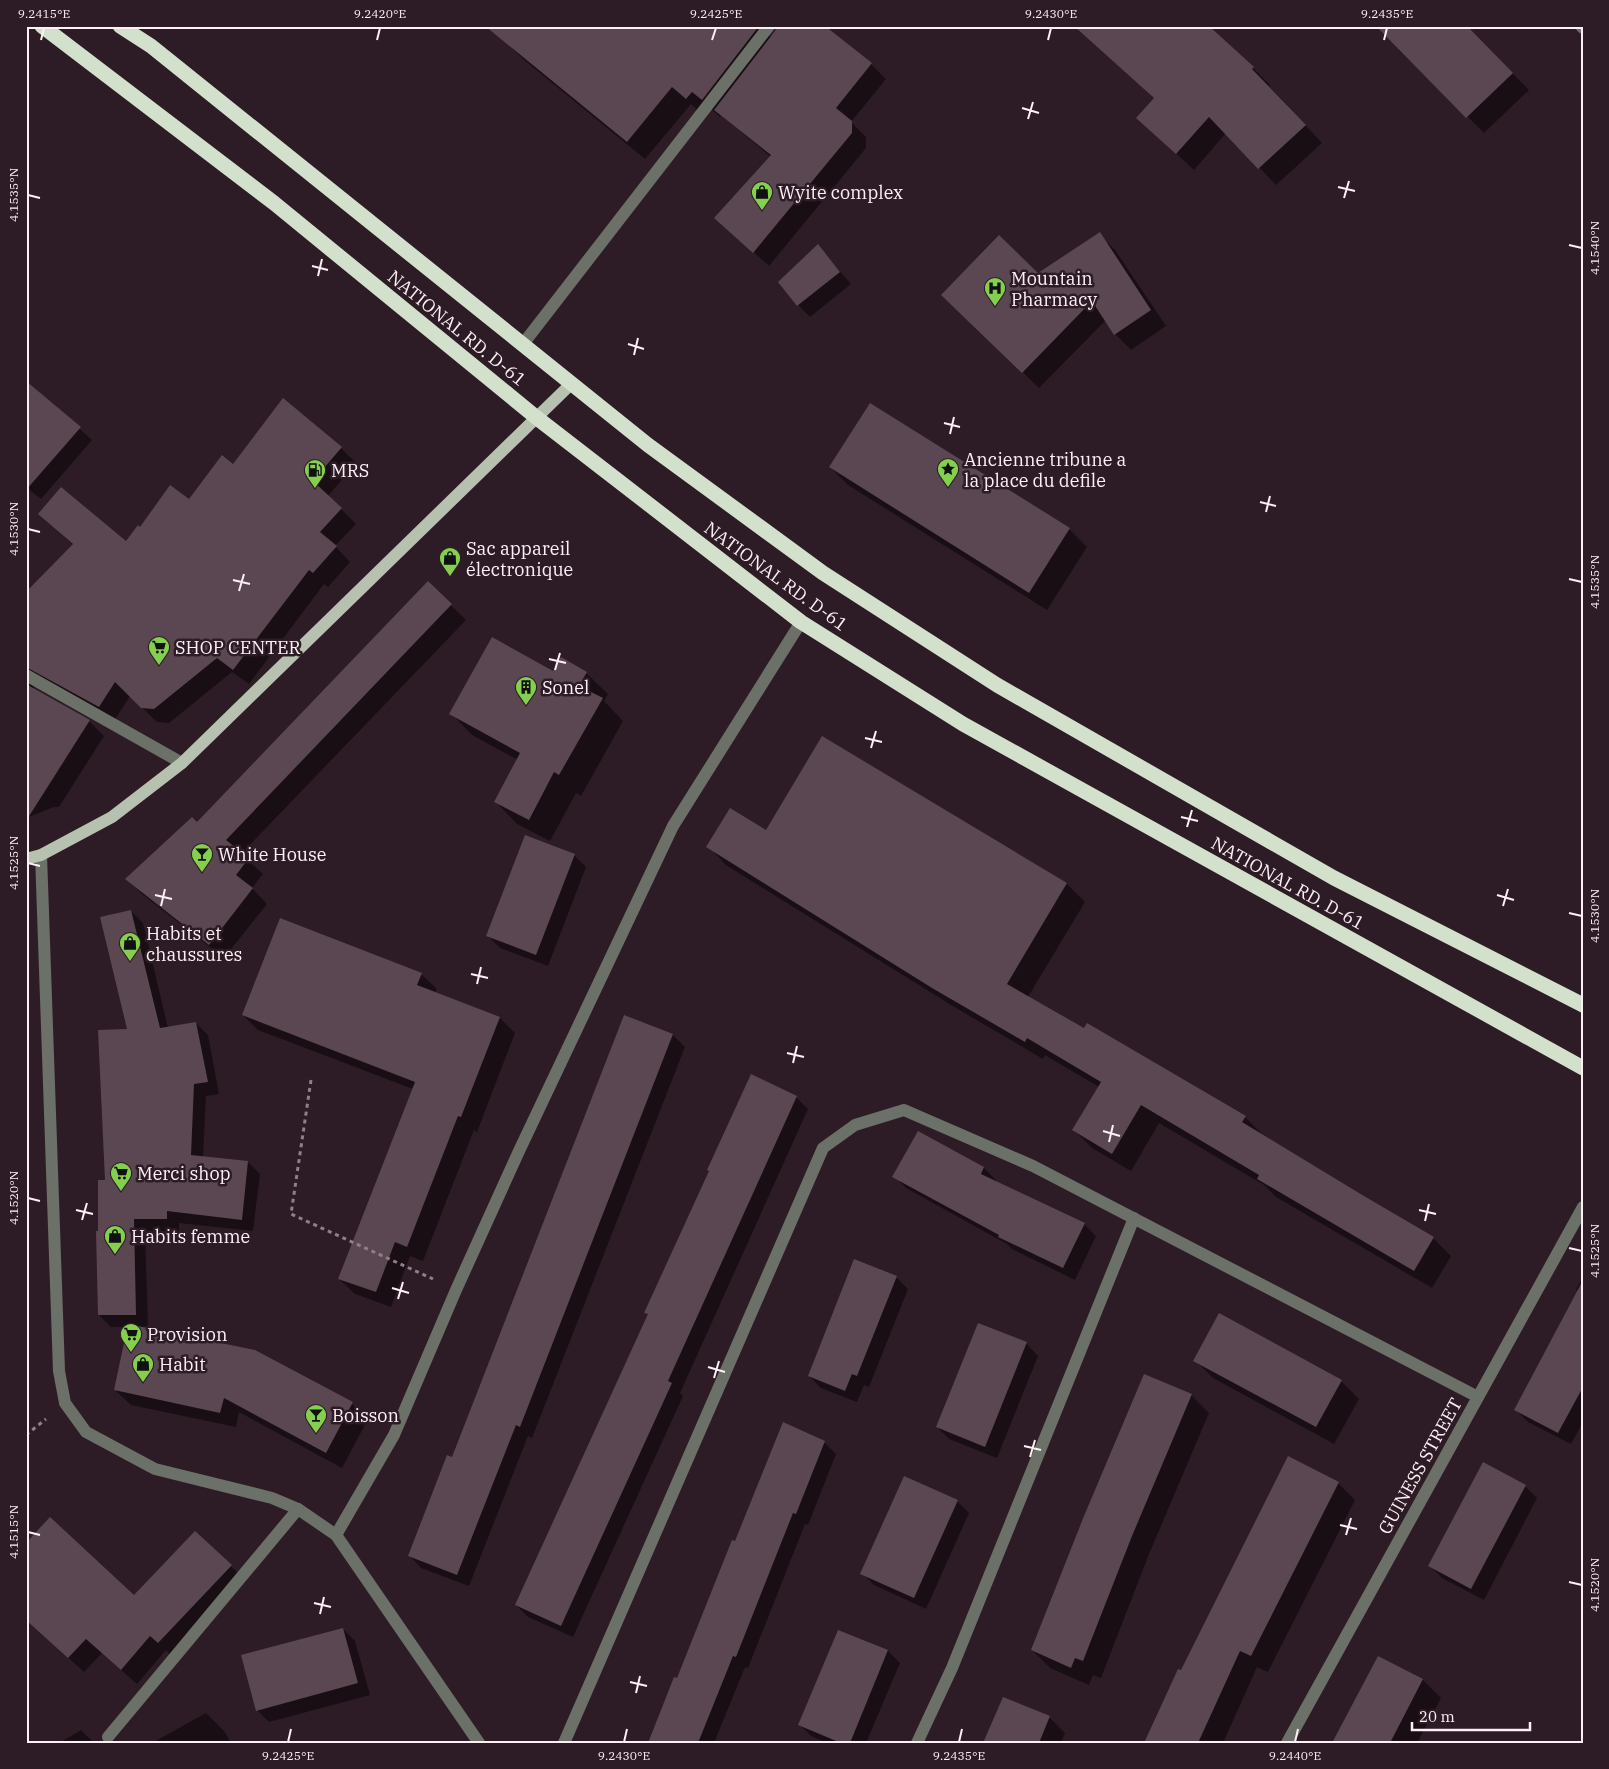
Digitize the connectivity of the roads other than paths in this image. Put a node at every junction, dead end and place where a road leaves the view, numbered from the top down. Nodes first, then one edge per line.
1 (42, 26) edge
2 (120, 26) edge
3 (769, 26) edge
4 (523, 344) junction
5 (572, 383) junction
6 (537, 418) junction
7 (802, 622) junction
8 (26, 675) edge
9 (182, 763) junction
10 (41, 855) junction
11 (26, 859) edge
12 (1583, 1005) edge
13 (1583, 1068) edge
14 (1583, 1207) edge
15 (1134, 1218) junction
16 (1478, 1397) junction
17 (298, 1509) junction
18 (336, 1534) junction
19 (108, 1736) dead end
20 (479, 1743) edge
21 (564, 1743) edge
22 (917, 1743) edge
23 (1287, 1743) edge

1 - 6 highway, NATIONAL RD. D-61
2 - 4 highway, NATIONAL RD. D-61
3 - 4 street
4 - 5 highway, NATIONAL RD. D-61
5 - 6 main road
5 - 12 highway, NATIONAL RD. D-61
6 - 7 highway, NATIONAL RD. D-61
6 - 9 main road
7 - 13 highway, NATIONAL RD. D-61
7 - 18 street
8 - 9 street
9 - 10 main road
10 - 11 main road
10 - 17 street
14 - 16 street, GUINESS STREET
15 - 16 street
15 - 21 street
15 - 22 street
16 - 23 street, GUINESS STREET
17 - 18 street
17 - 19 street
18 - 20 street

